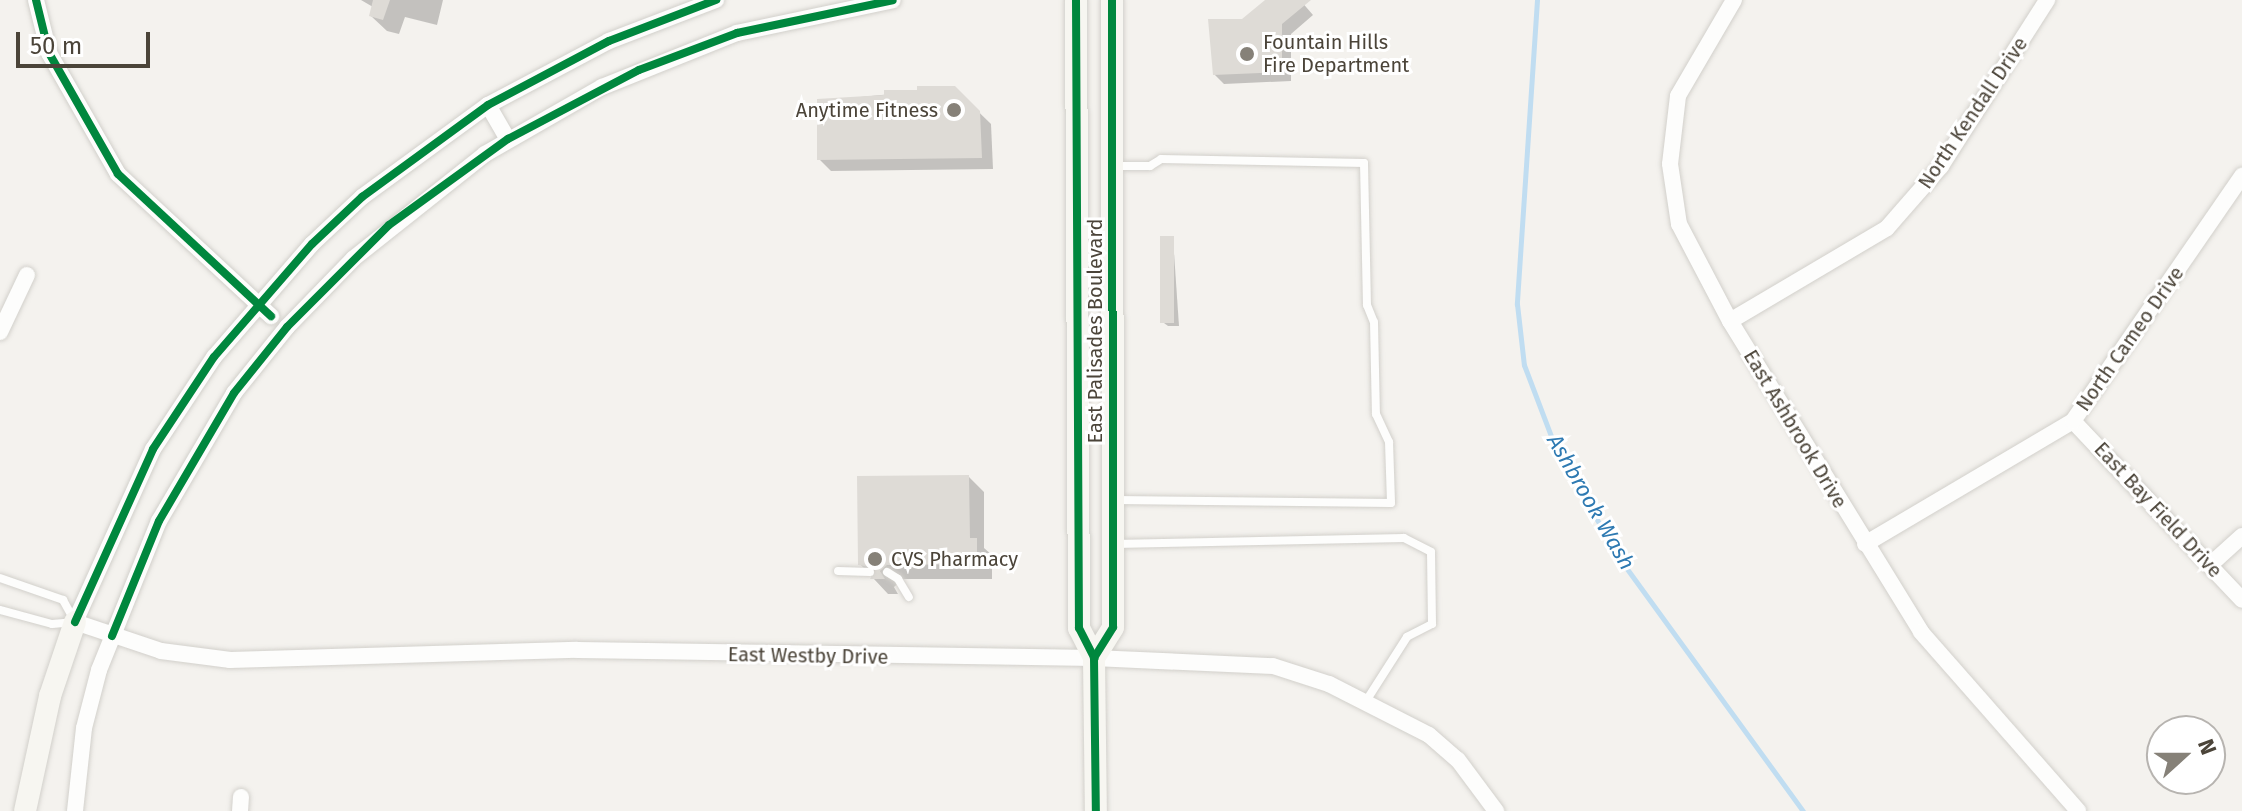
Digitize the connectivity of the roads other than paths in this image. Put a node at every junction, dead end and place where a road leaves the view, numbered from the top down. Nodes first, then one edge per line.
1 (36, 0) edge
2 (716, 0) edge
3 (893, 0) edge
4 (1076, 0) edge
5 (1112, 0) edge
6 (1734, 0) edge
7 (2047, 0) edge
8 (820, 6) edge
9 (488, 105) junction
10 (508, 139) junction
11 (1110, 166) junction
12 (2242, 176) edge
13 (27, 275) dead end
14 (256, 303) junction
15 (271, 316) dead end
16 (1730, 321) junction
17 (0, 332) edge
18 (2073, 421) junction
19 (1112, 500) junction
20 (2242, 536) edge
21 (1113, 544) junction
22 (1865, 544) junction
23 (2210, 565) junction
24 (838, 571) dead end
25 (870, 572) dead end
26 (887, 572) dead end
27 (0, 578) edge
28 (909, 597) dead end
29 (2242, 600) edge
30 (0, 610) edge
31 (75, 622) junction
32 (112, 636) junction
33 (1094, 658) junction
34 (1366, 701) junction
35 (25, 811) edge
36 (75, 811) edge
37 (1096, 811) edge
38 (1496, 811) edge
39 (2078, 811) edge

1 - 14 street
2 - 9 street
3 - 8 street
4 - 33 street, East Palisades Boulevard
5 - 11 street, East Palisades Boulevard
6 - 16 street, East Ashbrook Drive
7 - 16 street, North Kendall Drive
8 - 10 street
9 - 10 street
9 - 14 street
10 - 32 street
11 - 19 street, East Palisades Boulevard
11 - 19 lane
12 - 18 street, North Cameo Drive
13 - 17 street
14 - 15 street
14 - 31 street
16 - 22 street, East Ashbrook Drive
18 - 22 street, North Cameo Drive
18 - 23 street, East Bay Field Drive
19 - 21 street, East Palisades Boulevard
20 - 23 street
21 - 33 street, East Palisades Boulevard
21 - 34 lane
22 - 39 street, East Ashbrook Drive
23 - 29 street, East Bay Field Drive
24 - 25 lane
26 - 28 lane
27 - 31 lane
30 - 31 lane
31 - 32 street, East Westby Drive
31 - 35 street
32 - 33 street, East Westby Drive
32 - 36 street
33 - 34 street, East Westby Drive
33 - 37 street, East Palisades Boulevard
34 - 38 street, East Westby Drive

